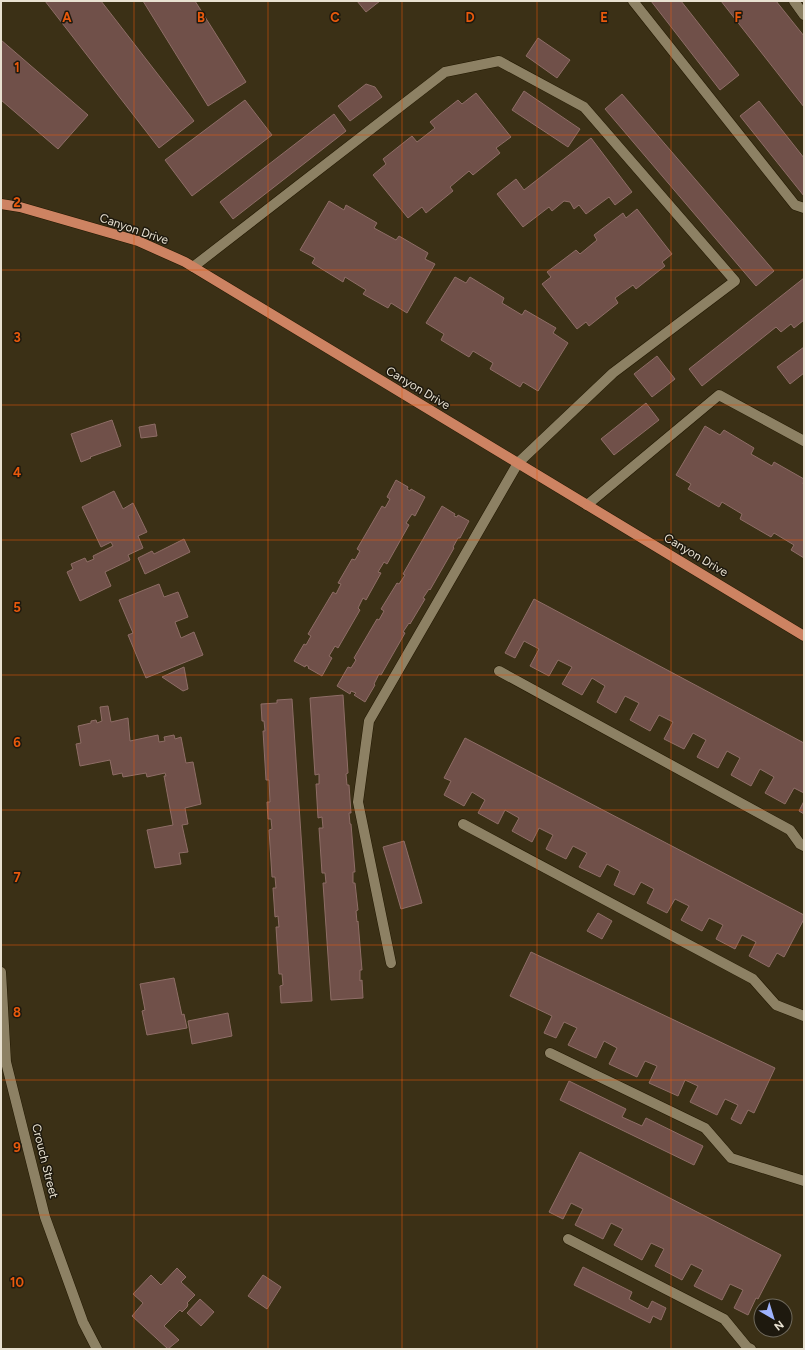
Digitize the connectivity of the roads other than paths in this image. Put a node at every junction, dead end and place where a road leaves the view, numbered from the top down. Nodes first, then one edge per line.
1 (633, 1) edge
2 (794, 1) edge
3 (804, 15) edge
4 (1, 204) edge
5 (804, 208) edge
6 (194, 267) junction
7 (804, 441) edge
8 (518, 463) junction
9 (587, 505) junction
10 (804, 636) edge
11 (498, 671) dead end
12 (463, 824) dead end
13 (804, 846) edge
14 (391, 963) dead end
15 (1, 972) edge
16 (804, 1016) edge
17 (550, 1053) dead end
18 (804, 1181) edge
19 (568, 1239) dead end
20 (97, 1349) edge
21 (751, 1349) edge

1 - 5 street
2 - 3 street
4 - 6 main road, Canyon Drive
6 - 8 main road, Canyon Drive
6 - 8 street
7 - 9 street
8 - 9 main road, Canyon Drive
8 - 14 street
9 - 10 main road, Canyon Drive
11 - 13 street
12 - 16 street
15 - 20 street, Crouch Street
17 - 18 street
19 - 21 street

